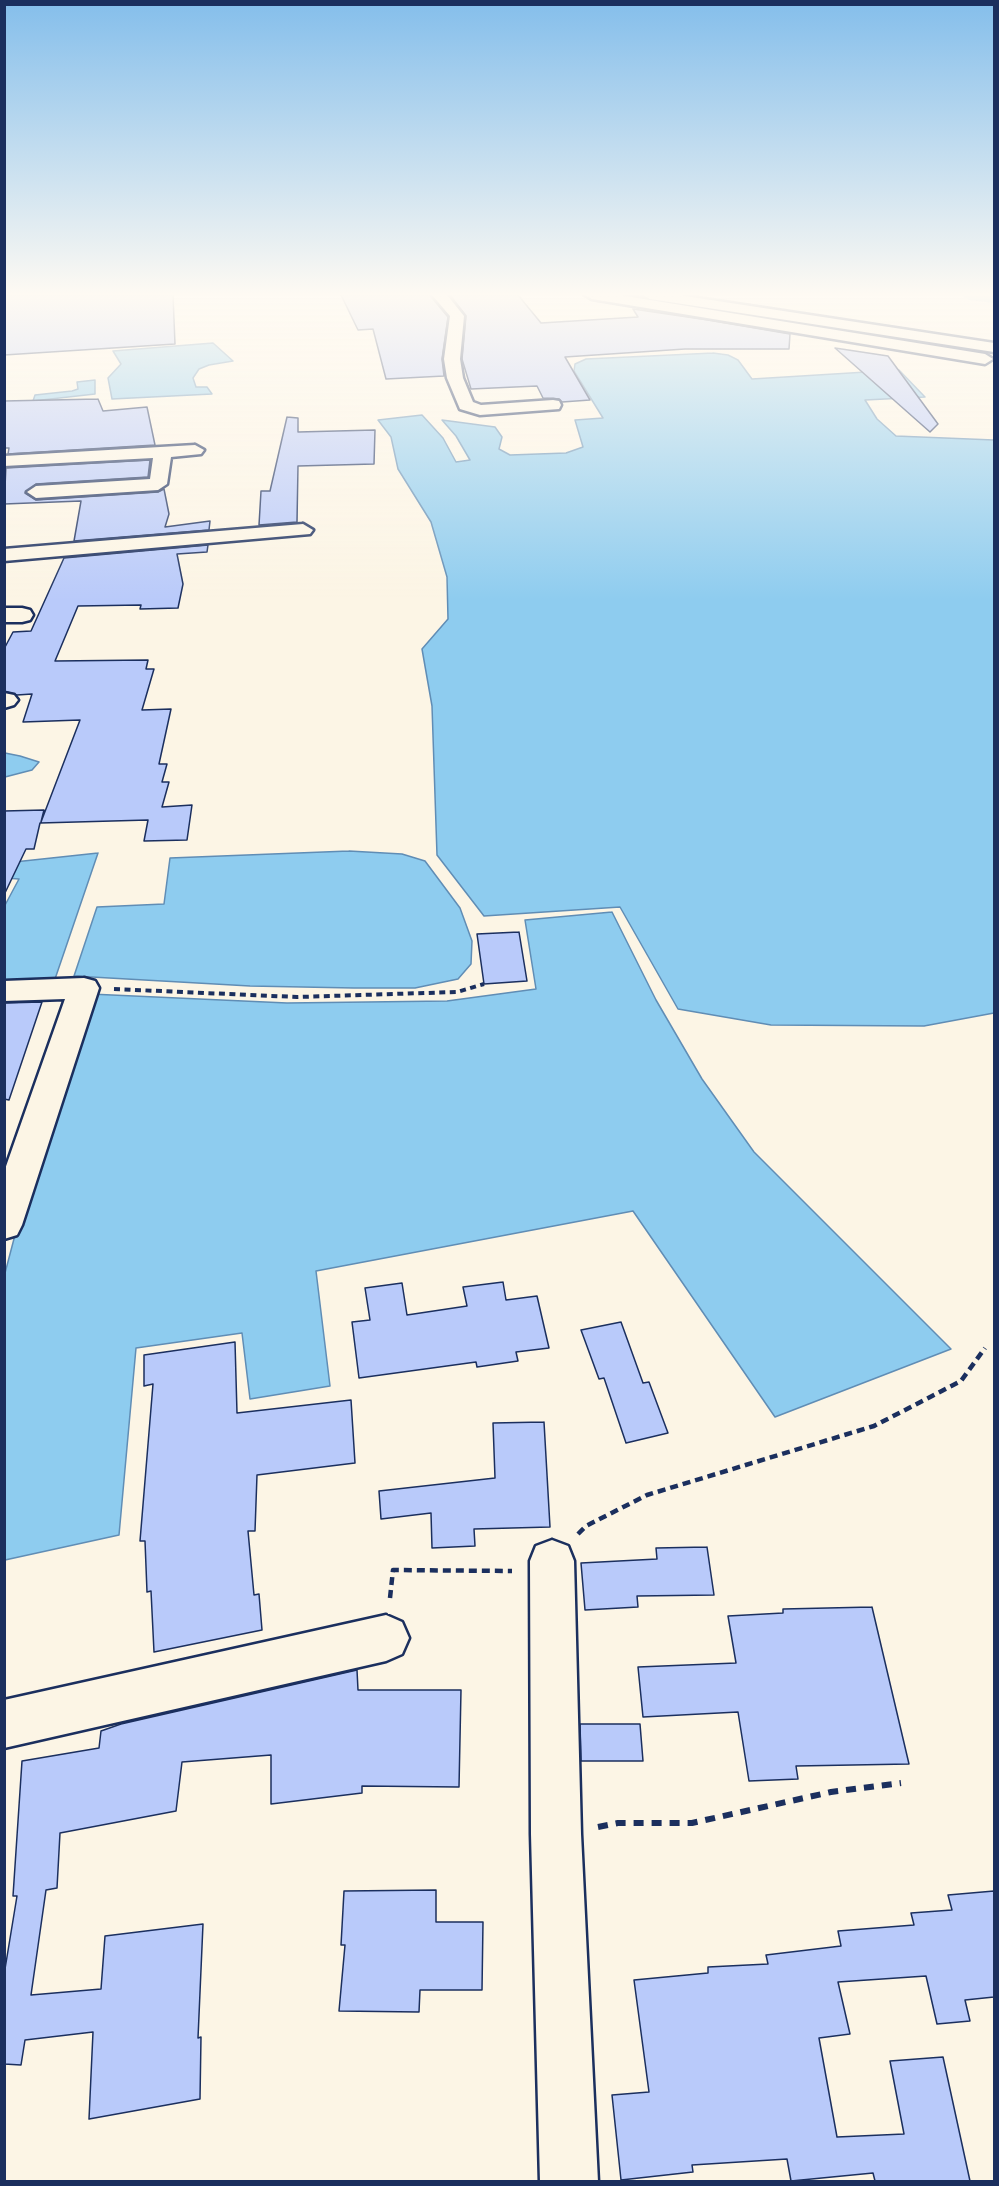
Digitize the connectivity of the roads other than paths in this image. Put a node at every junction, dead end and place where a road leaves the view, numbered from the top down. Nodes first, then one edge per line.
1 (463, 397) edge
2 (553, 405) dead end
3 (195, 450) dead end
4 (163, 452) junction
5 (4, 461) edge
6 (36, 492) dead end
7 (303, 530) dead end
8 (4, 555) edge
9 (4, 991) edge
10 (4, 1225) edge
11 (552, 1561) road end
12 (386, 1638) road end
13 (4, 1724) edge
14 (569, 2181) edge

1 - 2 main road
3 - 4 main road
4 - 5 main road
4 - 6 main road
7 - 8 main road
9 - 10 main road
11 - 14 main road
12 - 13 main road

